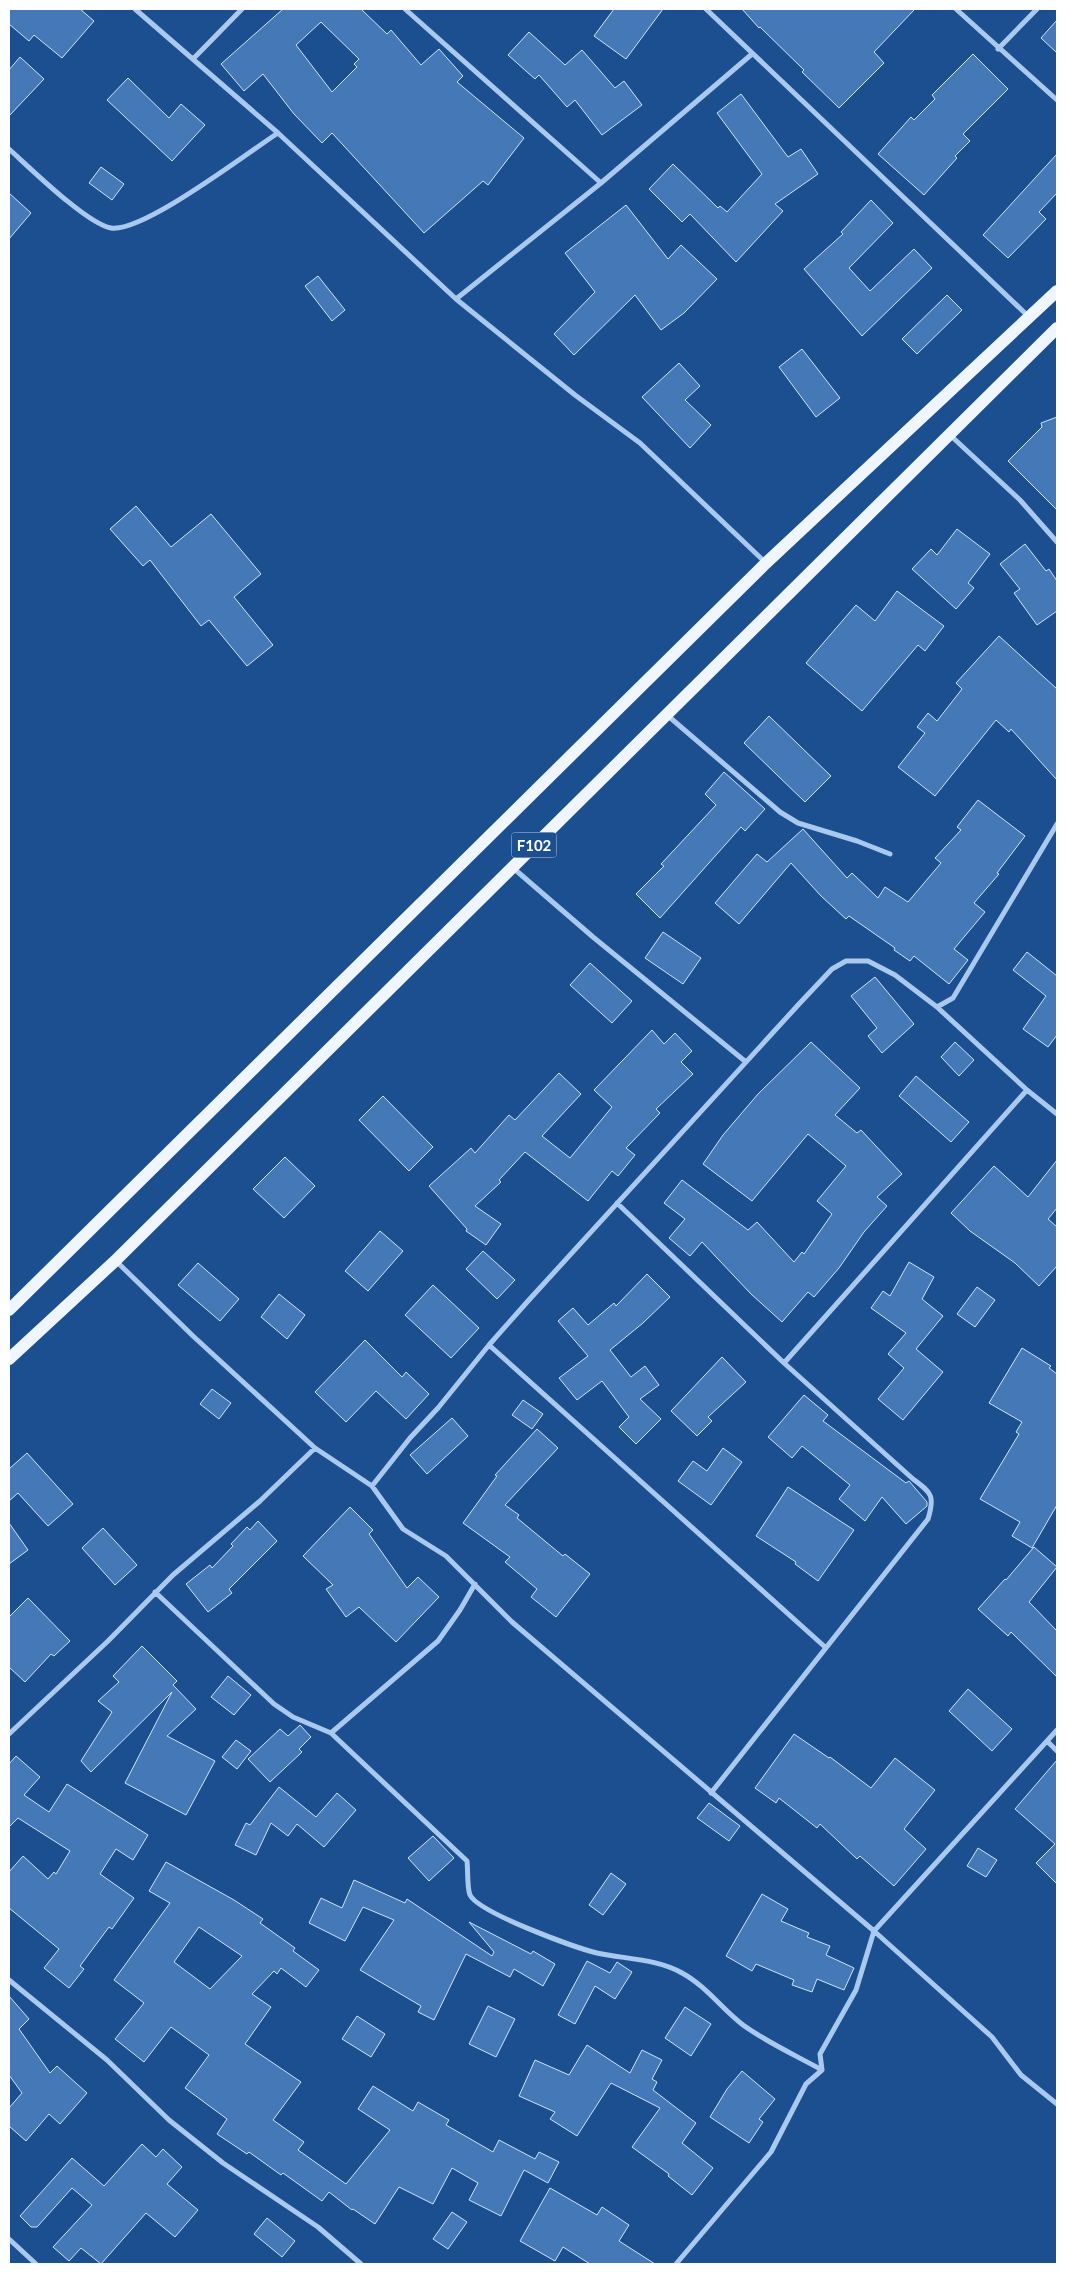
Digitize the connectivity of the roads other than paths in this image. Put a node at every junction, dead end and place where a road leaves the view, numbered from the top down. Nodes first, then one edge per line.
1 (135, 9) edge
2 (242, 9) edge
3 (406, 9) edge
4 (706, 9) edge
5 (956, 9) edge
6 (1037, 9) edge
7 (998, 49) junction
8 (752, 54) junction
9 (193, 60) junction
10 (1057, 100) edge
11 (278, 133) junction
12 (9, 149) edge
13 (601, 183) junction
14 (1057, 291) edge
15 (456, 298) junction
16 (1030, 318) junction
17 (1057, 328) edge
18 (949, 435) junction
19 (1057, 542) edge
20 (766, 563) junction
21 (666, 714) junction
22 (1057, 824) edge
23 (890, 854) dead end
24 (511, 867) junction
25 (937, 1008) junction
26 (746, 1062) junction
27 (1027, 1090) junction
28 (1057, 1114) edge
29 (617, 1203) junction
30 (116, 1261) junction
31 (9, 1310) edge
32 (489, 1345) junction
33 (9, 1359) edge
34 (784, 1364) junction
35 (314, 1448) junction
36 (372, 1486) junction
37 (475, 1584) junction
38 (155, 1592) junction
39 (825, 1647) junction
40 (1057, 1730) edge
41 (331, 1733) junction
42 (9, 1734) edge
43 (1048, 1742) junction
44 (1057, 1751) edge
45 (711, 1793) junction
46 (874, 1930) junction
47 (9, 1980) edge
48 (822, 2070) junction
49 (1057, 2104) edge
50 (9, 2239) edge
51 (36, 2264) edge
52 (362, 2264) edge
53 (676, 2264) edge

1 - 9 street
2 - 9 street
3 - 13 street
4 - 8 street
5 - 7 street
6 - 7 street
7 - 10 street
8 - 13 street
8 - 16 street
9 - 11 street
11 - 12 street
11 - 15 street
13 - 15 street
14 - 16 main road, F102
15 - 20 street
16 - 20 main road, F102
17 - 18 main road, F102
18 - 19 street
18 - 21 main road, F102
20 - 31 main road, F102
21 - 23 street
21 - 24 main road, F102
22 - 25 street
24 - 26 street
24 - 30 main road, F102
25 - 26 street
25 - 27 street
26 - 29 street
27 - 28 street
27 - 34 street
29 - 32 street
29 - 34 street
30 - 33 main road, F102
30 - 35 street
32 - 36 street
32 - 39 street
34 - 39 street
35 - 36 street
35 - 38 street
36 - 37 street
37 - 41 street
37 - 45 street
38 - 41 street
38 - 42 street
39 - 45 street
40 - 43 street
41 - 48 street
43 - 44 street
43 - 46 street
45 - 46 street
46 - 48 street
46 - 49 street
47 - 52 street
48 - 53 street
50 - 51 street

